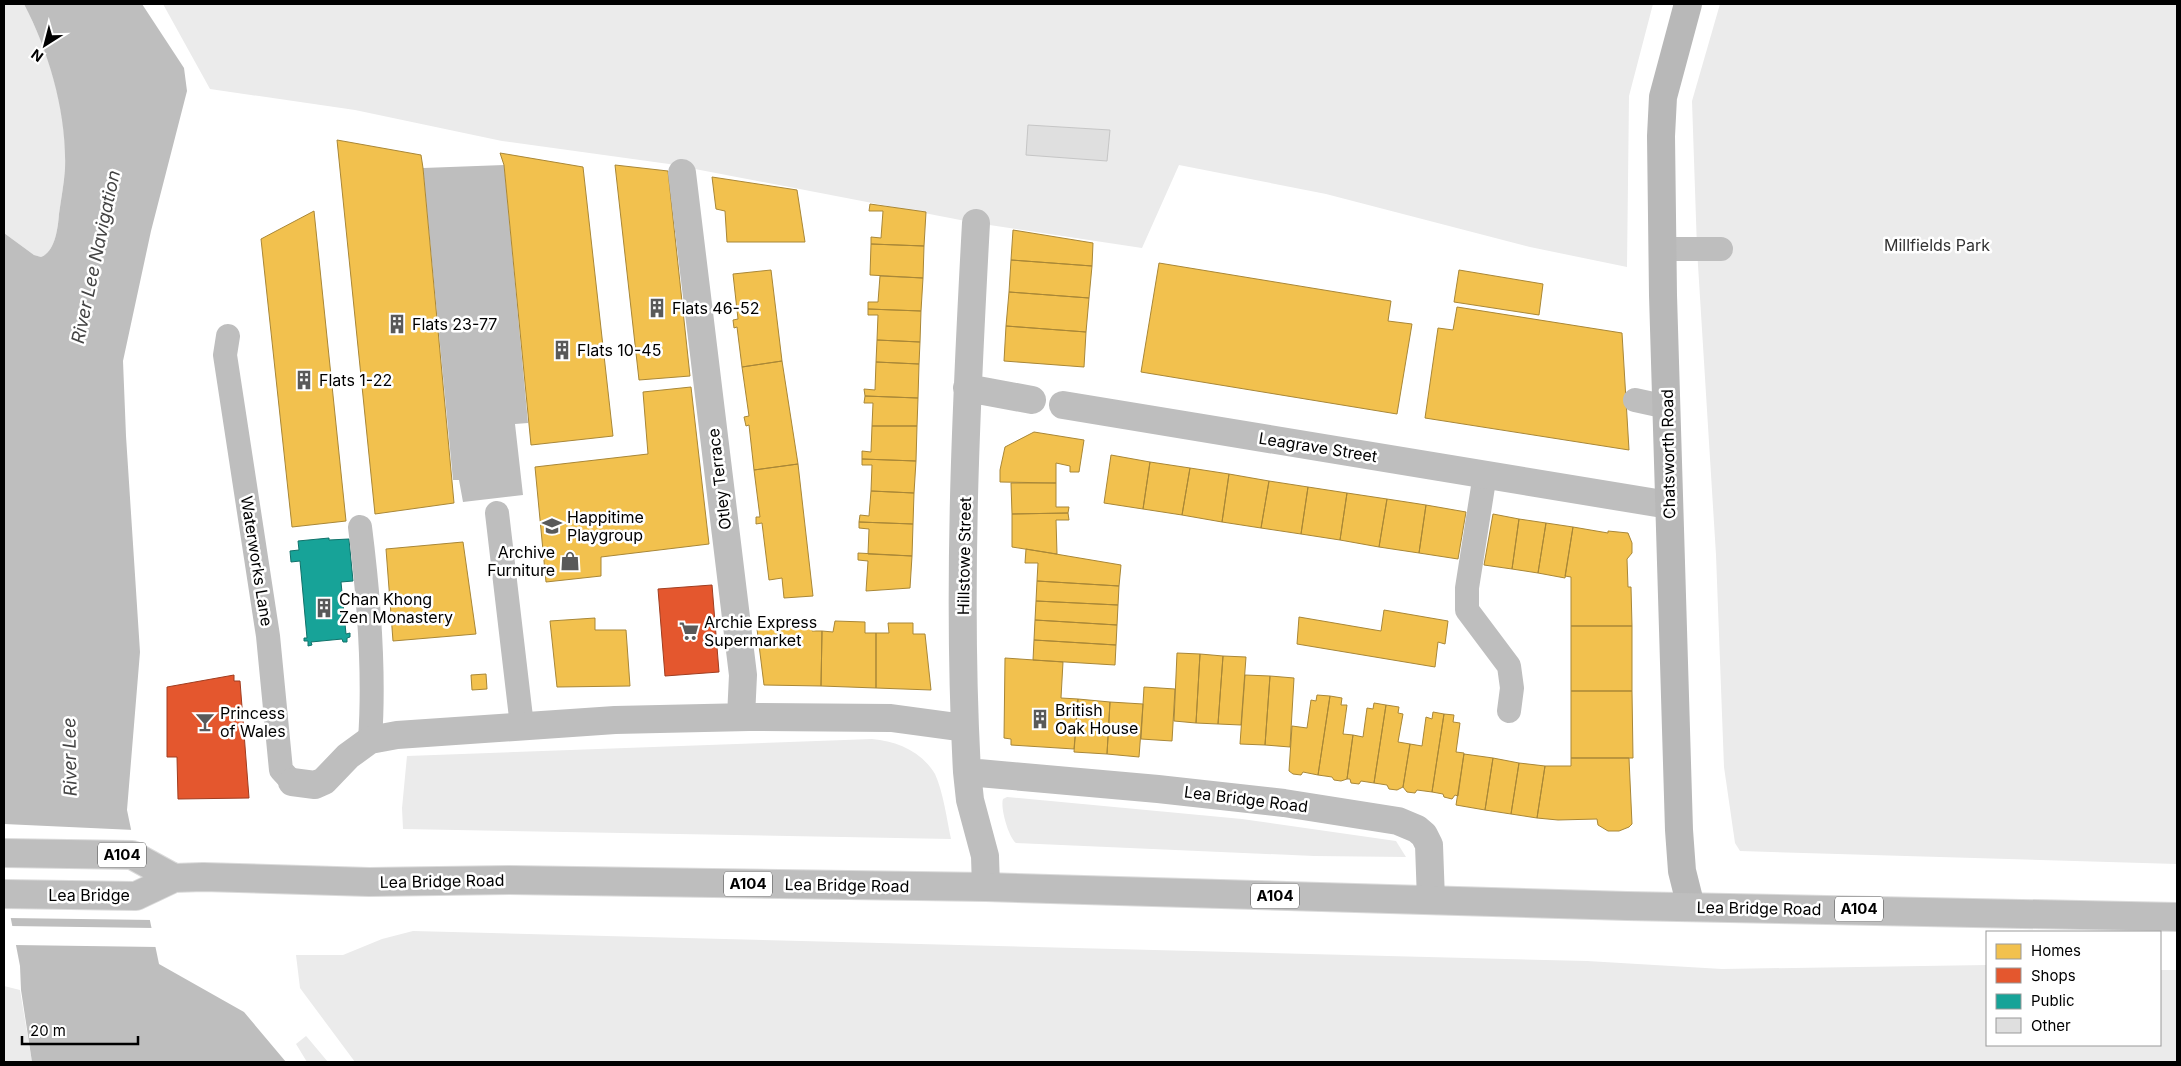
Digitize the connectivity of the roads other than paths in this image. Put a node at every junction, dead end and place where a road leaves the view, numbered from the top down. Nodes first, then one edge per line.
1 (1688, 4) edge
2 (682, 173) dead end
3 (976, 223) dead end
4 (1664, 249) junction
5 (1722, 249) dead end
6 (228, 336) dead end
7 (967, 388) junction
8 (1032, 400) joint
9 (1635, 400) dead end
10 (1064, 405) joint
11 (1667, 407) junction
12 (1485, 474) junction
13 (1669, 505) junction
14 (497, 513) dead end
15 (360, 528) dead end
16 (1509, 711) dead end
17 (741, 717) junction
18 (522, 726) junction
19 (965, 728) junction
20 (370, 740) junction
21 (968, 772) junction
22 (292, 782) joint
23 (4, 853) edge
24 (174, 878) junction
25 (986, 887) junction
26 (4, 894) edge
27 (1431, 900) junction
28 (1691, 907) junction
29 (2177, 917) edge

1 - 4 street, Chatsworth Road
2 - 17 street, Otley Terrace
3 - 7 street, Hillstowe Street
4 - 5 lane
4 - 11 street, Chatsworth Road
6 - 22 lane, Waterworks Lane
7 - 8 street, Leagrave Street
7 - 19 street, Hillstowe Street
8 - 10 lane, Leagrave Street
9 - 11 lane
10 - 12 street, Leagrave Street
11 - 13 street, Chatsworth Road
12 - 13 street, Leagrave Street
12 - 16 lane
13 - 28 street, Chatsworth Road
14 - 18 lane
15 - 20 lane
17 - 18 street
17 - 19 street
18 - 20 street
19 - 21 street, Hillstowe Street
20 - 22 street
21 - 25 street, Hillstowe Street
21 - 27 street, Lea Bridge Road
23 - 24 street, A104
24 - 25 street, Lea Bridge Road / A104
24 - 26 street, Lea Bridge / A104
25 - 27 street, Lea Bridge Road / A104
27 - 28 street, Lea Bridge Road / A104
28 - 29 street, Lea Bridge Road / A104

